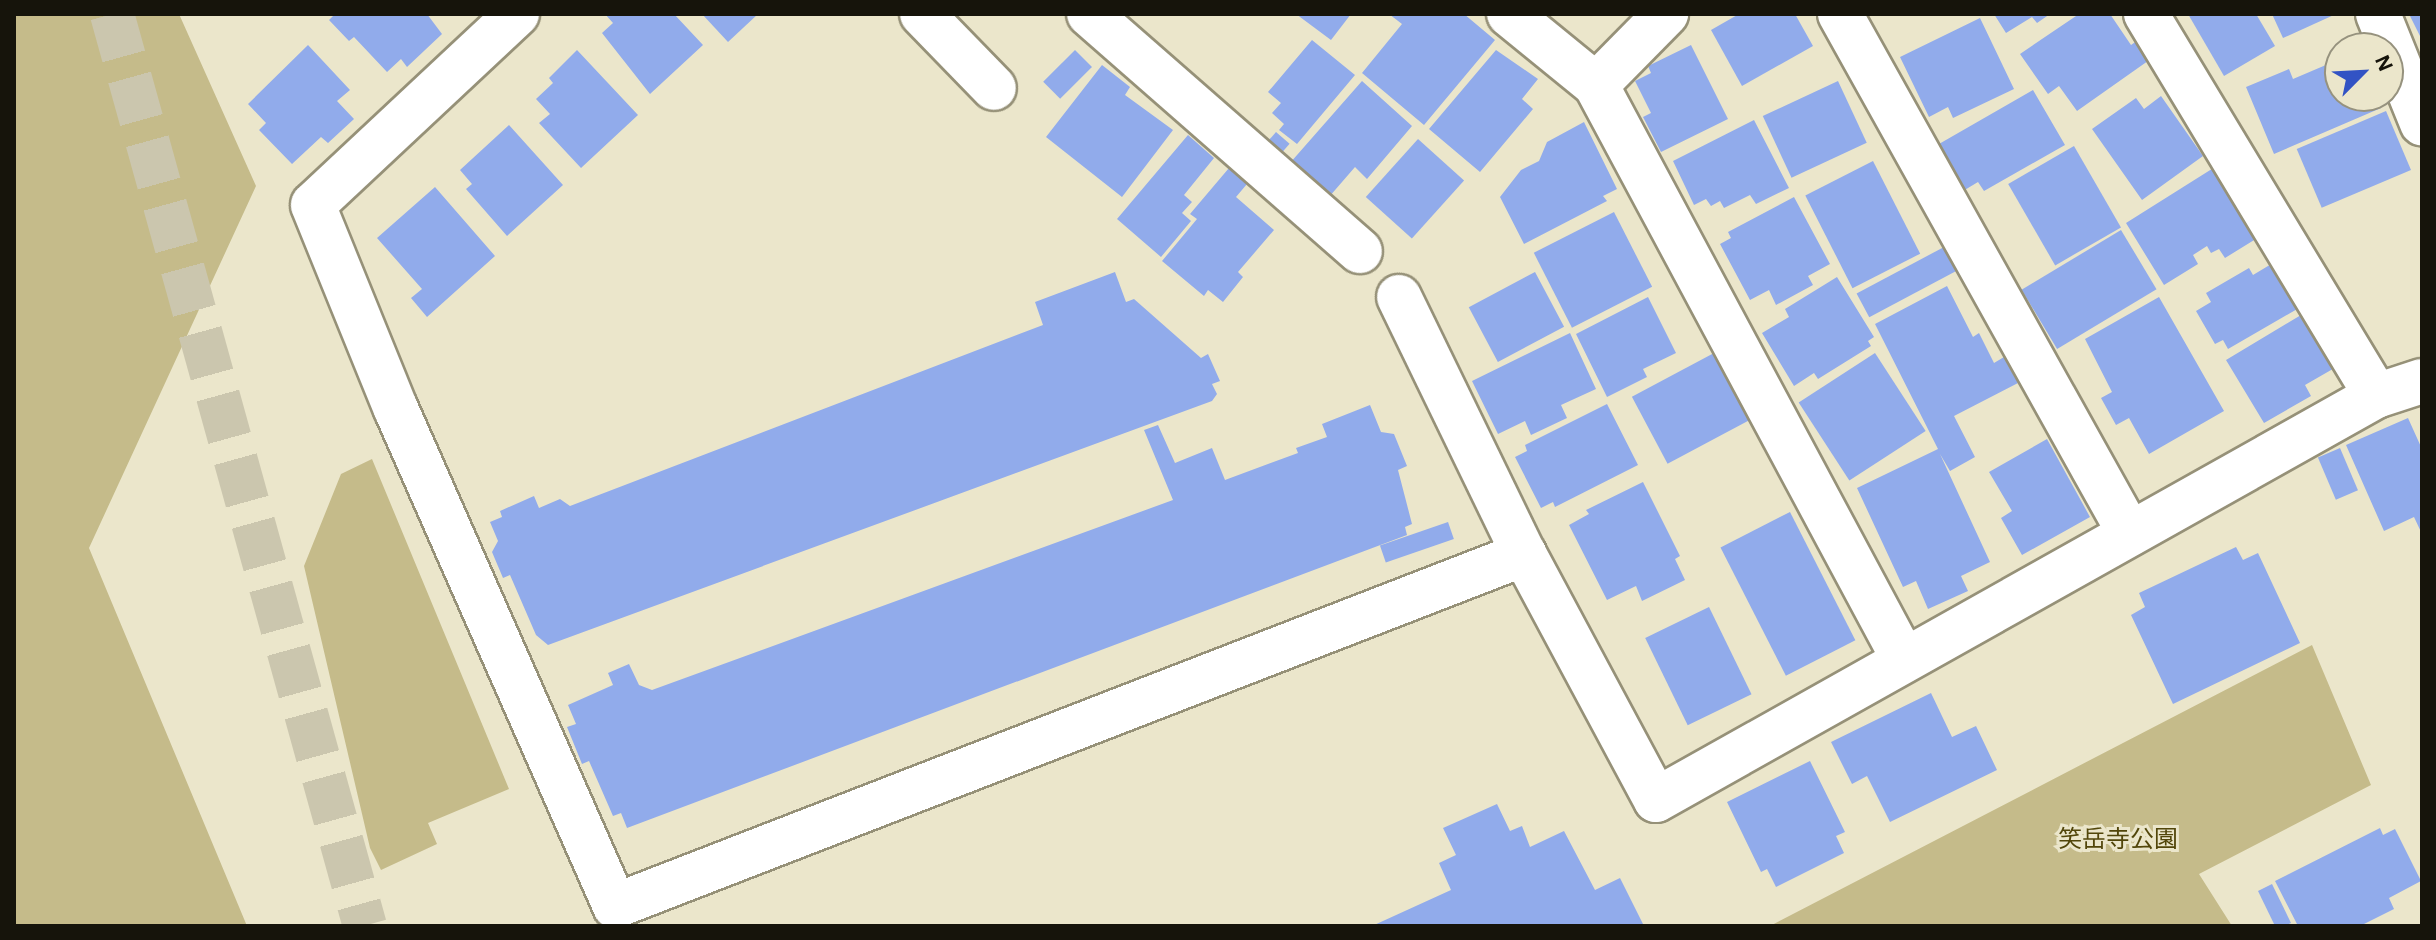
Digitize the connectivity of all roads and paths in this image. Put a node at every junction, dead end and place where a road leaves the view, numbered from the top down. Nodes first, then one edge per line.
1 (517, 14) edge
2 (922, 14) edge
3 (1089, 14) edge
4 (1509, 14) edge
5 (1666, 14) edge
6 (1840, 14) edge
7 (2146, 14) edge
8 (2378, 14) edge
9 (1596, 85) junction
10 (994, 88) dead end
11 (2422, 123) edge
12 (1360, 251) dead end
13 (1399, 297) dead end
14 (2422, 381) edge
15 (2376, 396) junction
16 (2130, 534) junction
17 (1524, 554) junction
18 (1904, 660) junction

1 - 17 street
2 - 10 street
3 - 12 street
4 - 9 street
5 - 9 street
6 - 16 street
7 - 15 street
8 - 11 street
9 - 18 street
13 - 17 street
14 - 15 street
15 - 16 street
16 - 18 street
17 - 18 street

